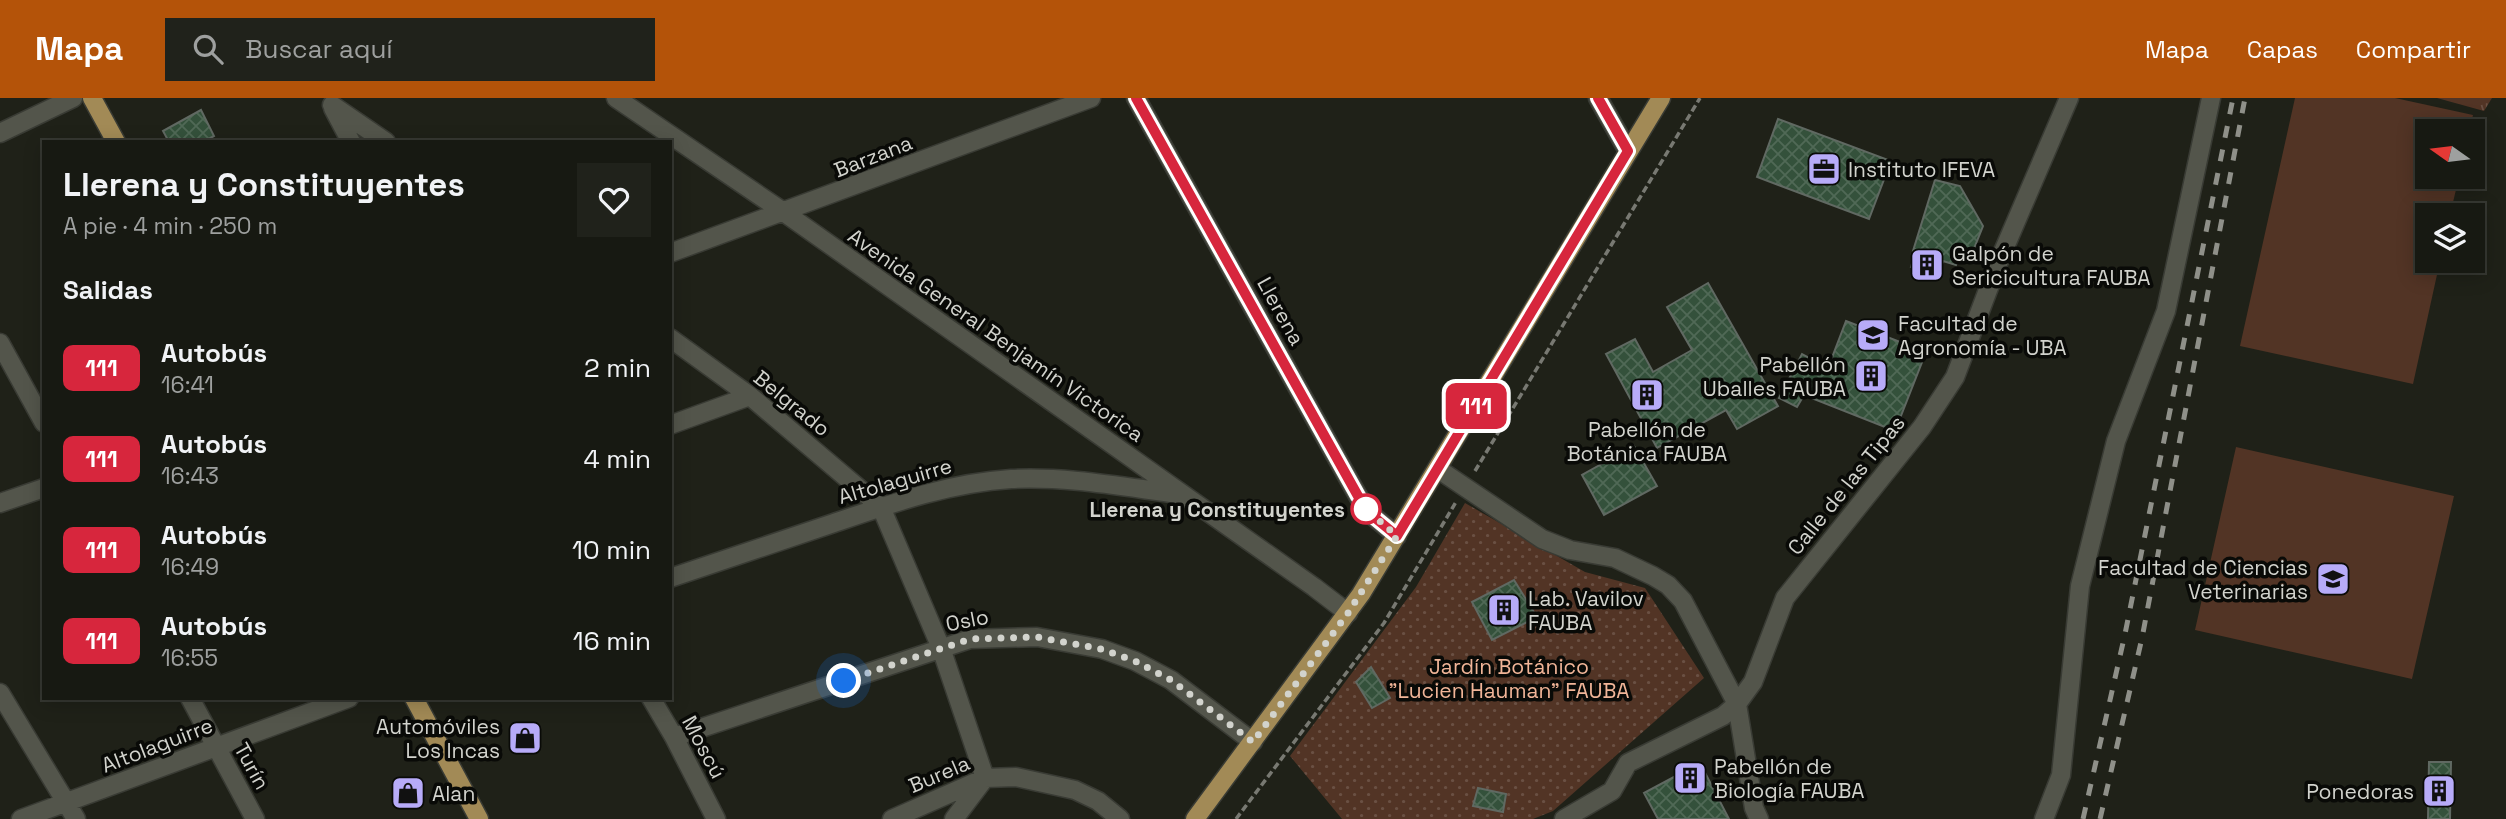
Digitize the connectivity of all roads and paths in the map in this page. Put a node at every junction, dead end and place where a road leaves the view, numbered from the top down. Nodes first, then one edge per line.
1 (73, 98) edge
2 (92, 98) edge
3 (616, 98) edge
4 (1091, 98) edge
5 (1136, 98) edge
6 (1598, 98) edge
7 (1661, 98) edge
8 (1700, 98) edge
9 (2069, 98) edge
10 (2211, 98) edge
11 (330, 102) edge
12 (0, 133) edge
13 (115, 140) edge
14 (350, 140) edge
15 (383, 140) edge
16 (1628, 151) junction
17 (785, 213) junction
18 (672, 252) edge
19 (672, 339) edge
20 (0, 343) edge
21 (750, 397) junction
22 (42, 419) edge
23 (672, 424) edge
24 (1438, 469) junction
25 (42, 489) edge
26 (1469, 489) junction
27 (1183, 495) junction
28 (0, 503) edge
29 (881, 507) junction
30 (1397, 536) junction
31 (672, 577) edge
32 (1348, 613) junction
33 (941, 648) junction
34 (0, 692) edge
35 (191, 700) edge
36 (344, 700) edge
37 (415, 700) edge
38 (652, 700) edge
39 (1737, 704) junction
40 (674, 737) junction
41 (1253, 742) junction
42 (216, 747) junction
43 (985, 778) junction
44 (67, 803) junction
45 (21, 819) edge
46 (76, 819) edge
47 (255, 819) edge
48 (479, 819) edge
49 (716, 819) edge
50 (892, 819) edge
51 (954, 819) edge
52 (1120, 819) edge
53 (1195, 819) edge
54 (1236, 819) edge
55 (1564, 819) edge
56 (1759, 819) edge
57 (2044, 819) edge

1 - 12 street
2 - 13 main road
3 - 17 street, Avenida General Benjamín Victorica
4 - 17 street, Barzana
5 - 30 street, Llerena
6 - 16 street
7 - 16 main road
8 - 26 path
9 - 39 street, Calle de las Tipas
10 - 57 street
11 - 14 street
11 - 15 street
16 - 24 main road
17 - 18 street, Barzana
17 - 27 street, Avenida General Benjamín Victorica
19 - 21 street, Belgrado
20 - 22 street
21 - 23 street
21 - 29 street, Belgrado
24 - 26 street
24 - 30 main road
25 - 28 street
26 - 39 street
26 - 54 path
27 - 29 street, Altolaguirre
27 - 32 street, Avenida General Benjamín Victorica
29 - 31 street, Altolaguirre
29 - 33 street
30 - 32 main road
32 - 41 main road
33 - 40 street, Oslo
33 - 41 street, Oslo
33 - 43 street
34 - 44 street
35 - 42 street, Turín
36 - 42 street, Altolaguirre
37 - 48 main road
38 - 40 street, Moscú
39 - 55 street, Calle de las Tipas
39 - 56 street
40 - 49 street, Moscú
41 - 53 main road
42 - 44 street, Altolaguirre
42 - 47 street, Turín
43 - 50 street, Burela
43 - 51 street
43 - 52 street, Burela
44 - 45 street, Altolaguirre
44 - 46 street

